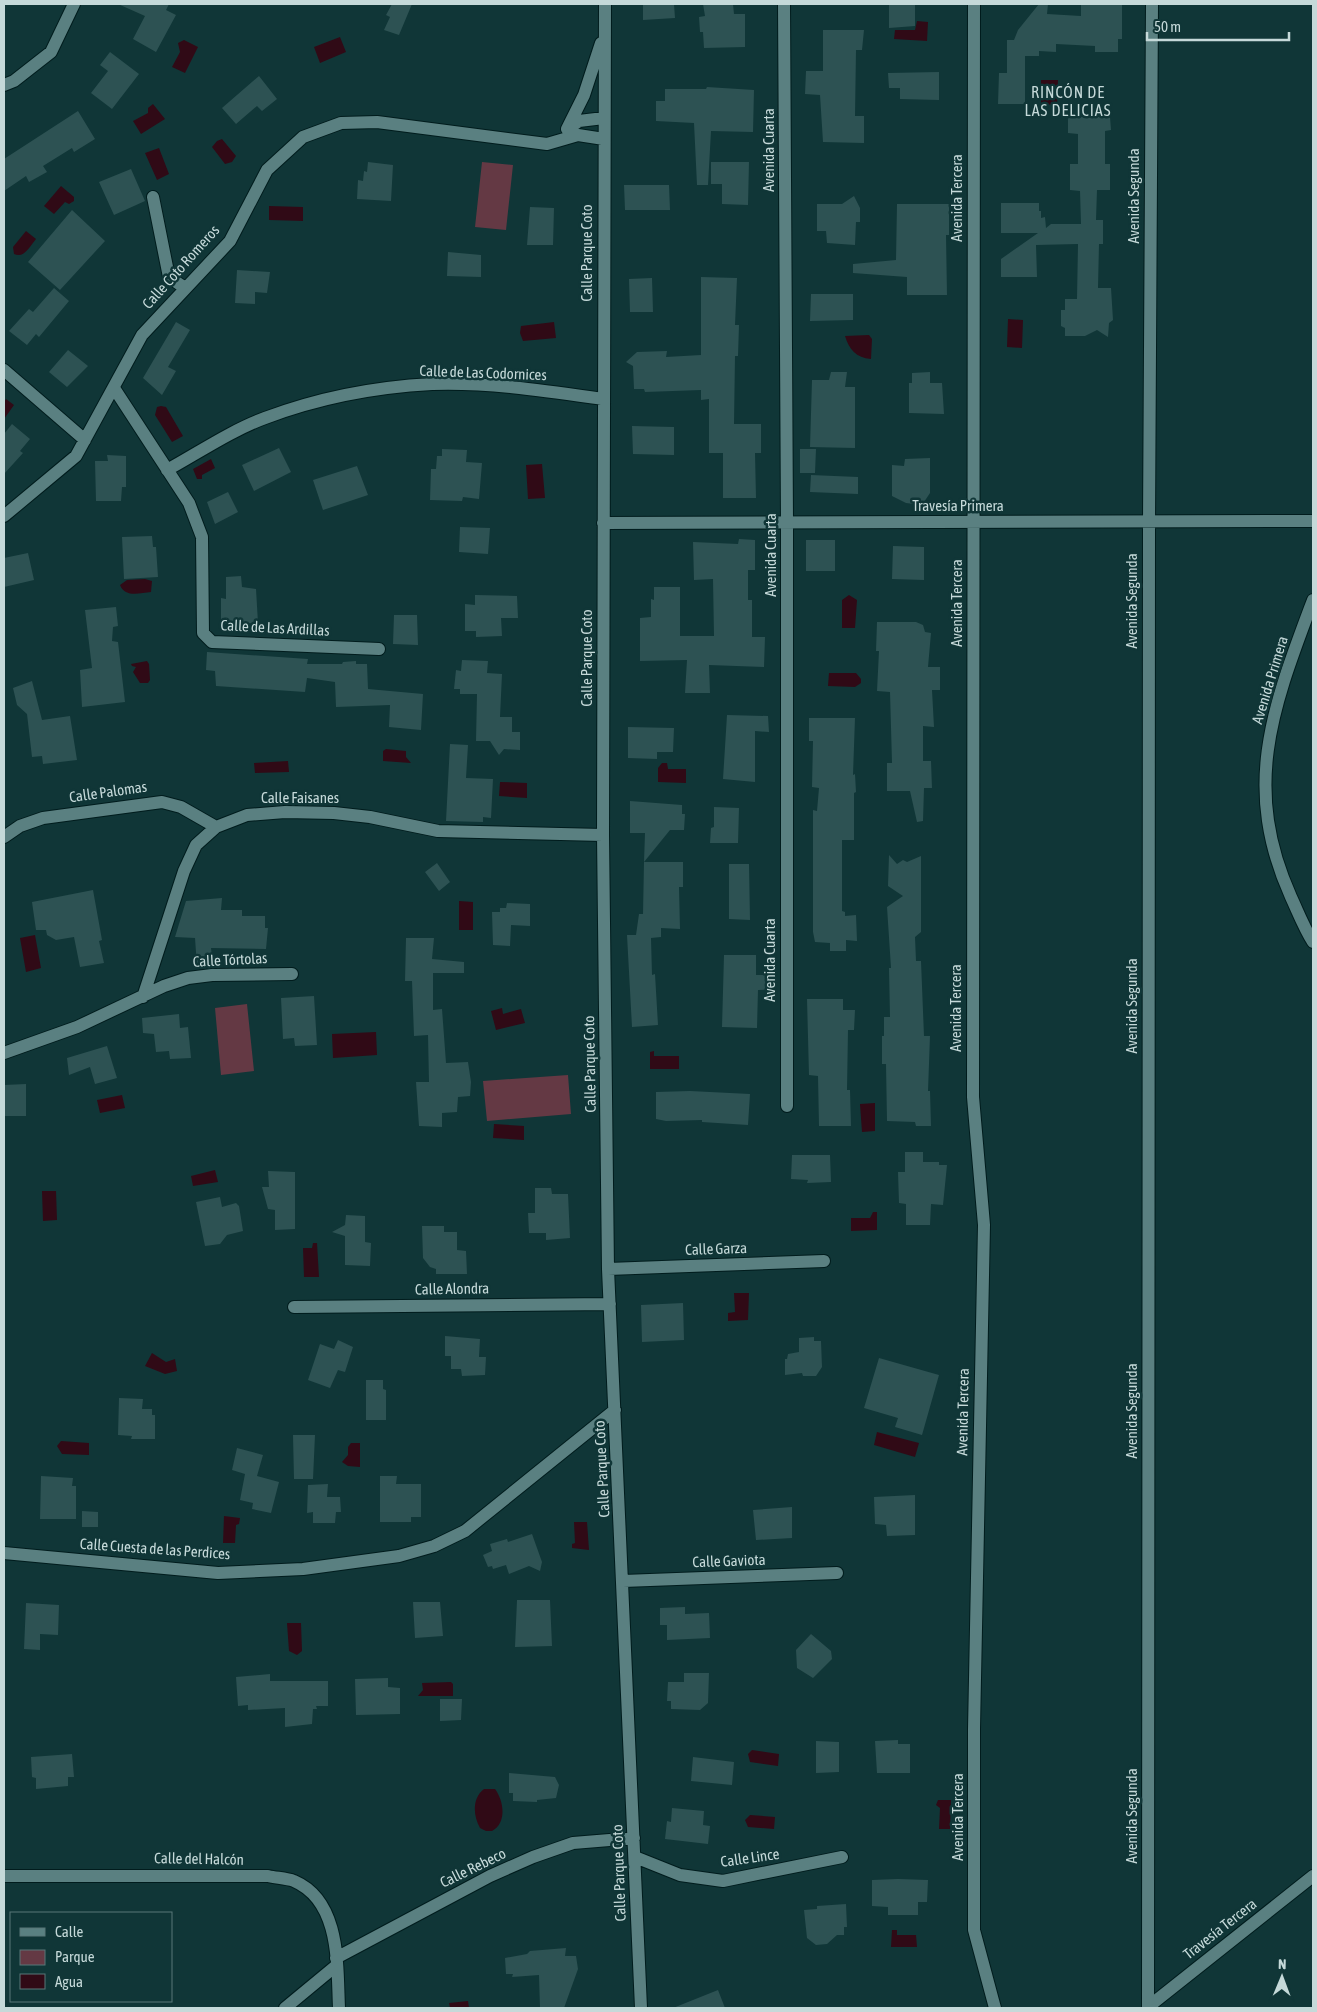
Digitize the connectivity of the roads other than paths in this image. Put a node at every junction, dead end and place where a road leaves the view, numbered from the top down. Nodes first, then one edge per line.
1 (74, 4) edge
2 (606, 4) edge
3 (784, 4) edge
4 (974, 4) edge
5 (1152, 4) edge
6 (605, 28) junction
7 (4, 84) edge
8 (604, 118) junction
9 (567, 129) junction
10 (604, 139) junction
11 (546, 144) junction
12 (153, 197) dead end
13 (185, 288) junction
14 (4, 370) edge
15 (114, 388) junction
16 (603, 398) junction
17 (85, 440) junction
18 (167, 470) junction
19 (4, 516) edge
20 (1313, 521) edge
21 (787, 522) junction
22 (973, 522) junction
23 (1149, 522) junction
24 (603, 523) junction
25 (1313, 600) edge
26 (379, 649) dead end
27 (216, 827) junction
28 (603, 835) junction
29 (4, 837) edge
30 (1313, 942) edge
31 (292, 974) dead end
32 (143, 997) junction
33 (4, 1053) edge
34 (786, 1106) dead end
35 (824, 1261) dead end
36 (608, 1269) junction
37 (610, 1304) junction
38 (294, 1307) dead end
39 (615, 1410) junction
40 (4, 1553) edge
41 (837, 1573) dead end
42 (623, 1581) junction
43 (634, 1838) junction
44 (635, 1857) junction
45 (842, 1857) dead end
46 (4, 1876) edge
47 (1313, 1876) edge
48 (337, 1962) junction
49 (1148, 2007) edge
50 (286, 2008) edge
51 (339, 2008) edge
52 (641, 2008) edge
53 (995, 2008) edge

1 - 7 street
2 - 6 street
3 - 21 street, Avenida Cuarta
4 - 22 street, Avenida Tercera
5 - 23 street, Avenida Segunda
6 - 8 street, Calle Parque Coto
6 - 9 street
8 - 9 street
8 - 10 street, Calle Parque Coto
9 - 11 street
10 - 11 street
10 - 16 street, Calle Parque Coto
11 - 13 street, Calle Coto Romeros
12 - 13 street
13 - 15 street, Calle Coto Romeros
14 - 17 street
15 - 17 street, Calle Coto Romeros
15 - 18 street, Calle de Las Ardillas
16 - 18 street, Calle de Las Codornices
16 - 24 street, Calle Parque Coto
17 - 19 street, Calle Coto Romeros
18 - 26 street, Calle de Las Ardillas
20 - 23 street, Travesía Primera
21 - 22 street, Travesía Primera
21 - 24 street, Travesía Primera
21 - 34 street, Avenida Cuarta
22 - 23 street, Travesía Primera
22 - 53 street, Avenida Tercera
23 - 49 street, Avenida Segunda
24 - 28 street, Calle Parque Coto
25 - 30 street, Avenida Primera
27 - 28 street, Calle Faisanes
27 - 29 street, Calle Palomas
27 - 32 street, Calle Faisanes
28 - 36 street, Calle Parque Coto
31 - 32 street, Calle Tórtolas
32 - 33 street
35 - 36 street, Calle Garza
36 - 37 street, Calle Parque Coto
37 - 38 street, Calle Alondra
37 - 39 street, Calle Parque Coto
39 - 40 street, Calle Cuesta de las Perdices
39 - 42 street, Calle Parque Coto
41 - 42 street, Calle Gaviota
42 - 43 street, Calle Parque Coto
43 - 44 street, Calle Parque Coto
43 - 48 street, Calle Rebeco
44 - 45 street, Calle Lince
44 - 52 street, Calle Parque Coto
46 - 48 street, Calle del Halcón
47 - 49 street, Travesía Tercera
48 - 50 street, Calle Rebeco
48 - 51 street, Calle del Halcón

